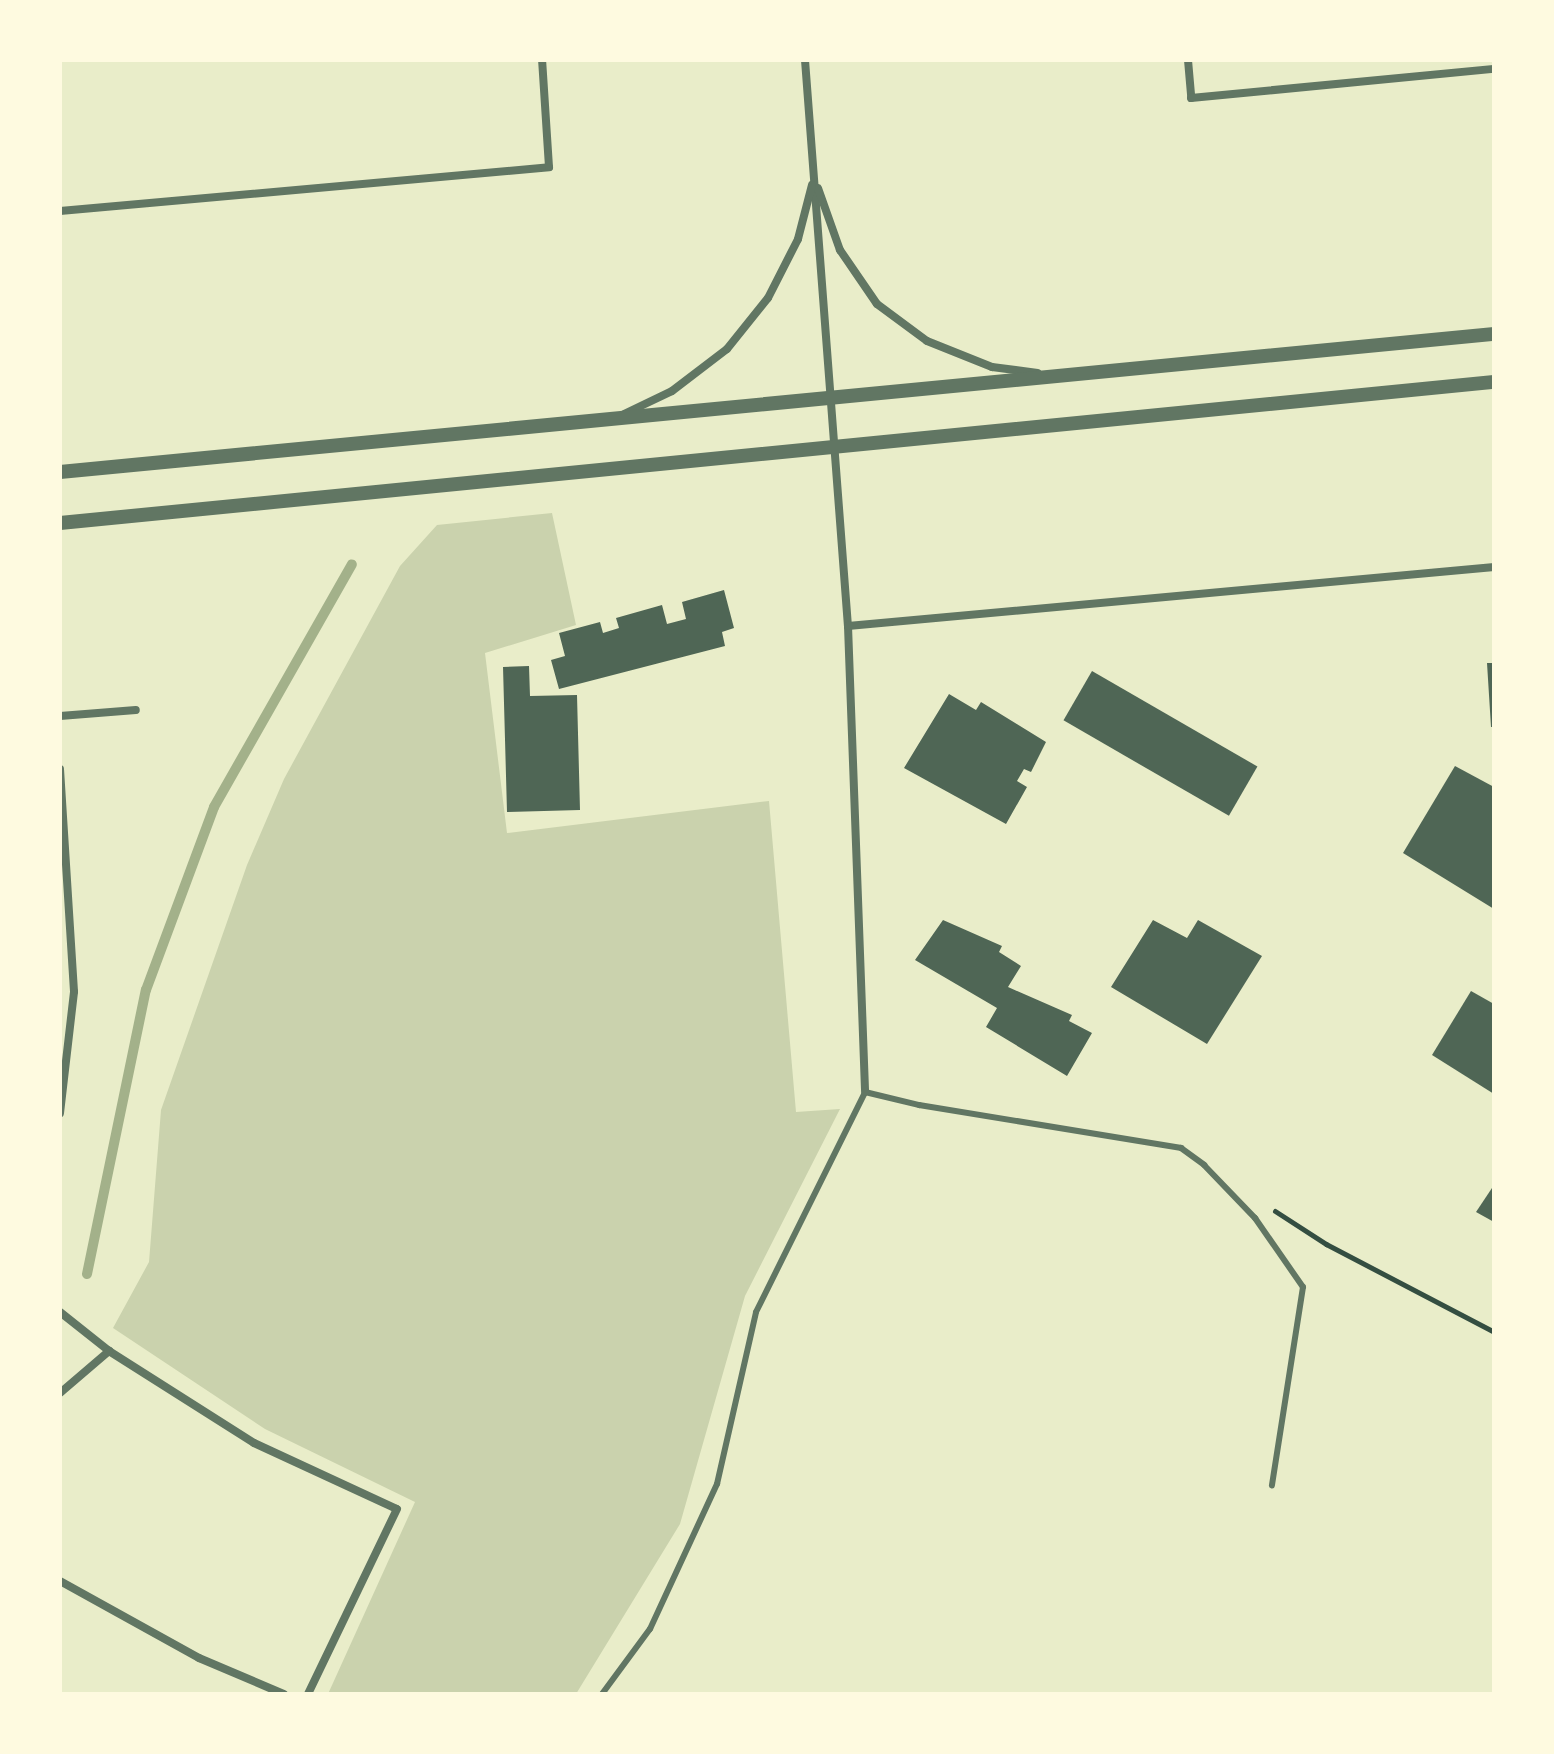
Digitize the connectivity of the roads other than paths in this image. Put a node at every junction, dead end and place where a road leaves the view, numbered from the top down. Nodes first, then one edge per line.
1 (542, 60) edge
2 (805, 60) edge
3 (1188, 60) edge
4 (1494, 69) edge
5 (814, 176) junction
6 (60, 211) edge
7 (1494, 334) edge
8 (1071, 377) junction
9 (1494, 382) edge
10 (832, 401) junction
11 (608, 421) junction
12 (836, 448) junction
13 (60, 472) edge
14 (60, 523) edge
15 (1494, 567) edge
16 (848, 626) junction
17 (136, 710) dead end
18 (60, 716) edge
19 (60, 769) edge
20 (60, 956) edge
21 (72, 956) junction
22 (865, 1092) junction
23 (60, 1113) edge
24 (60, 1312) edge
25 (109, 1351) junction
26 (60, 1393) edge
27 (1272, 1486) dead end
28 (60, 1581) edge
29 (284, 1694) edge
30 (308, 1694) edge
31 (602, 1694) edge

1 - 6 street
2 - 5 street
3 - 4 street
5 - 8 street
5 - 10 street
5 - 11 street
7 - 8 street
8 - 10 street
9 - 12 street
10 - 11 street
10 - 12 street
11 - 13 street
12 - 14 street
12 - 16 street
15 - 16 street
16 - 22 street
17 - 18 street
19 - 21 street
20 - 21 street
21 - 23 street
22 - 27 lane
22 - 31 lane
24 - 25 street
25 - 26 street
25 - 30 street
28 - 29 street

